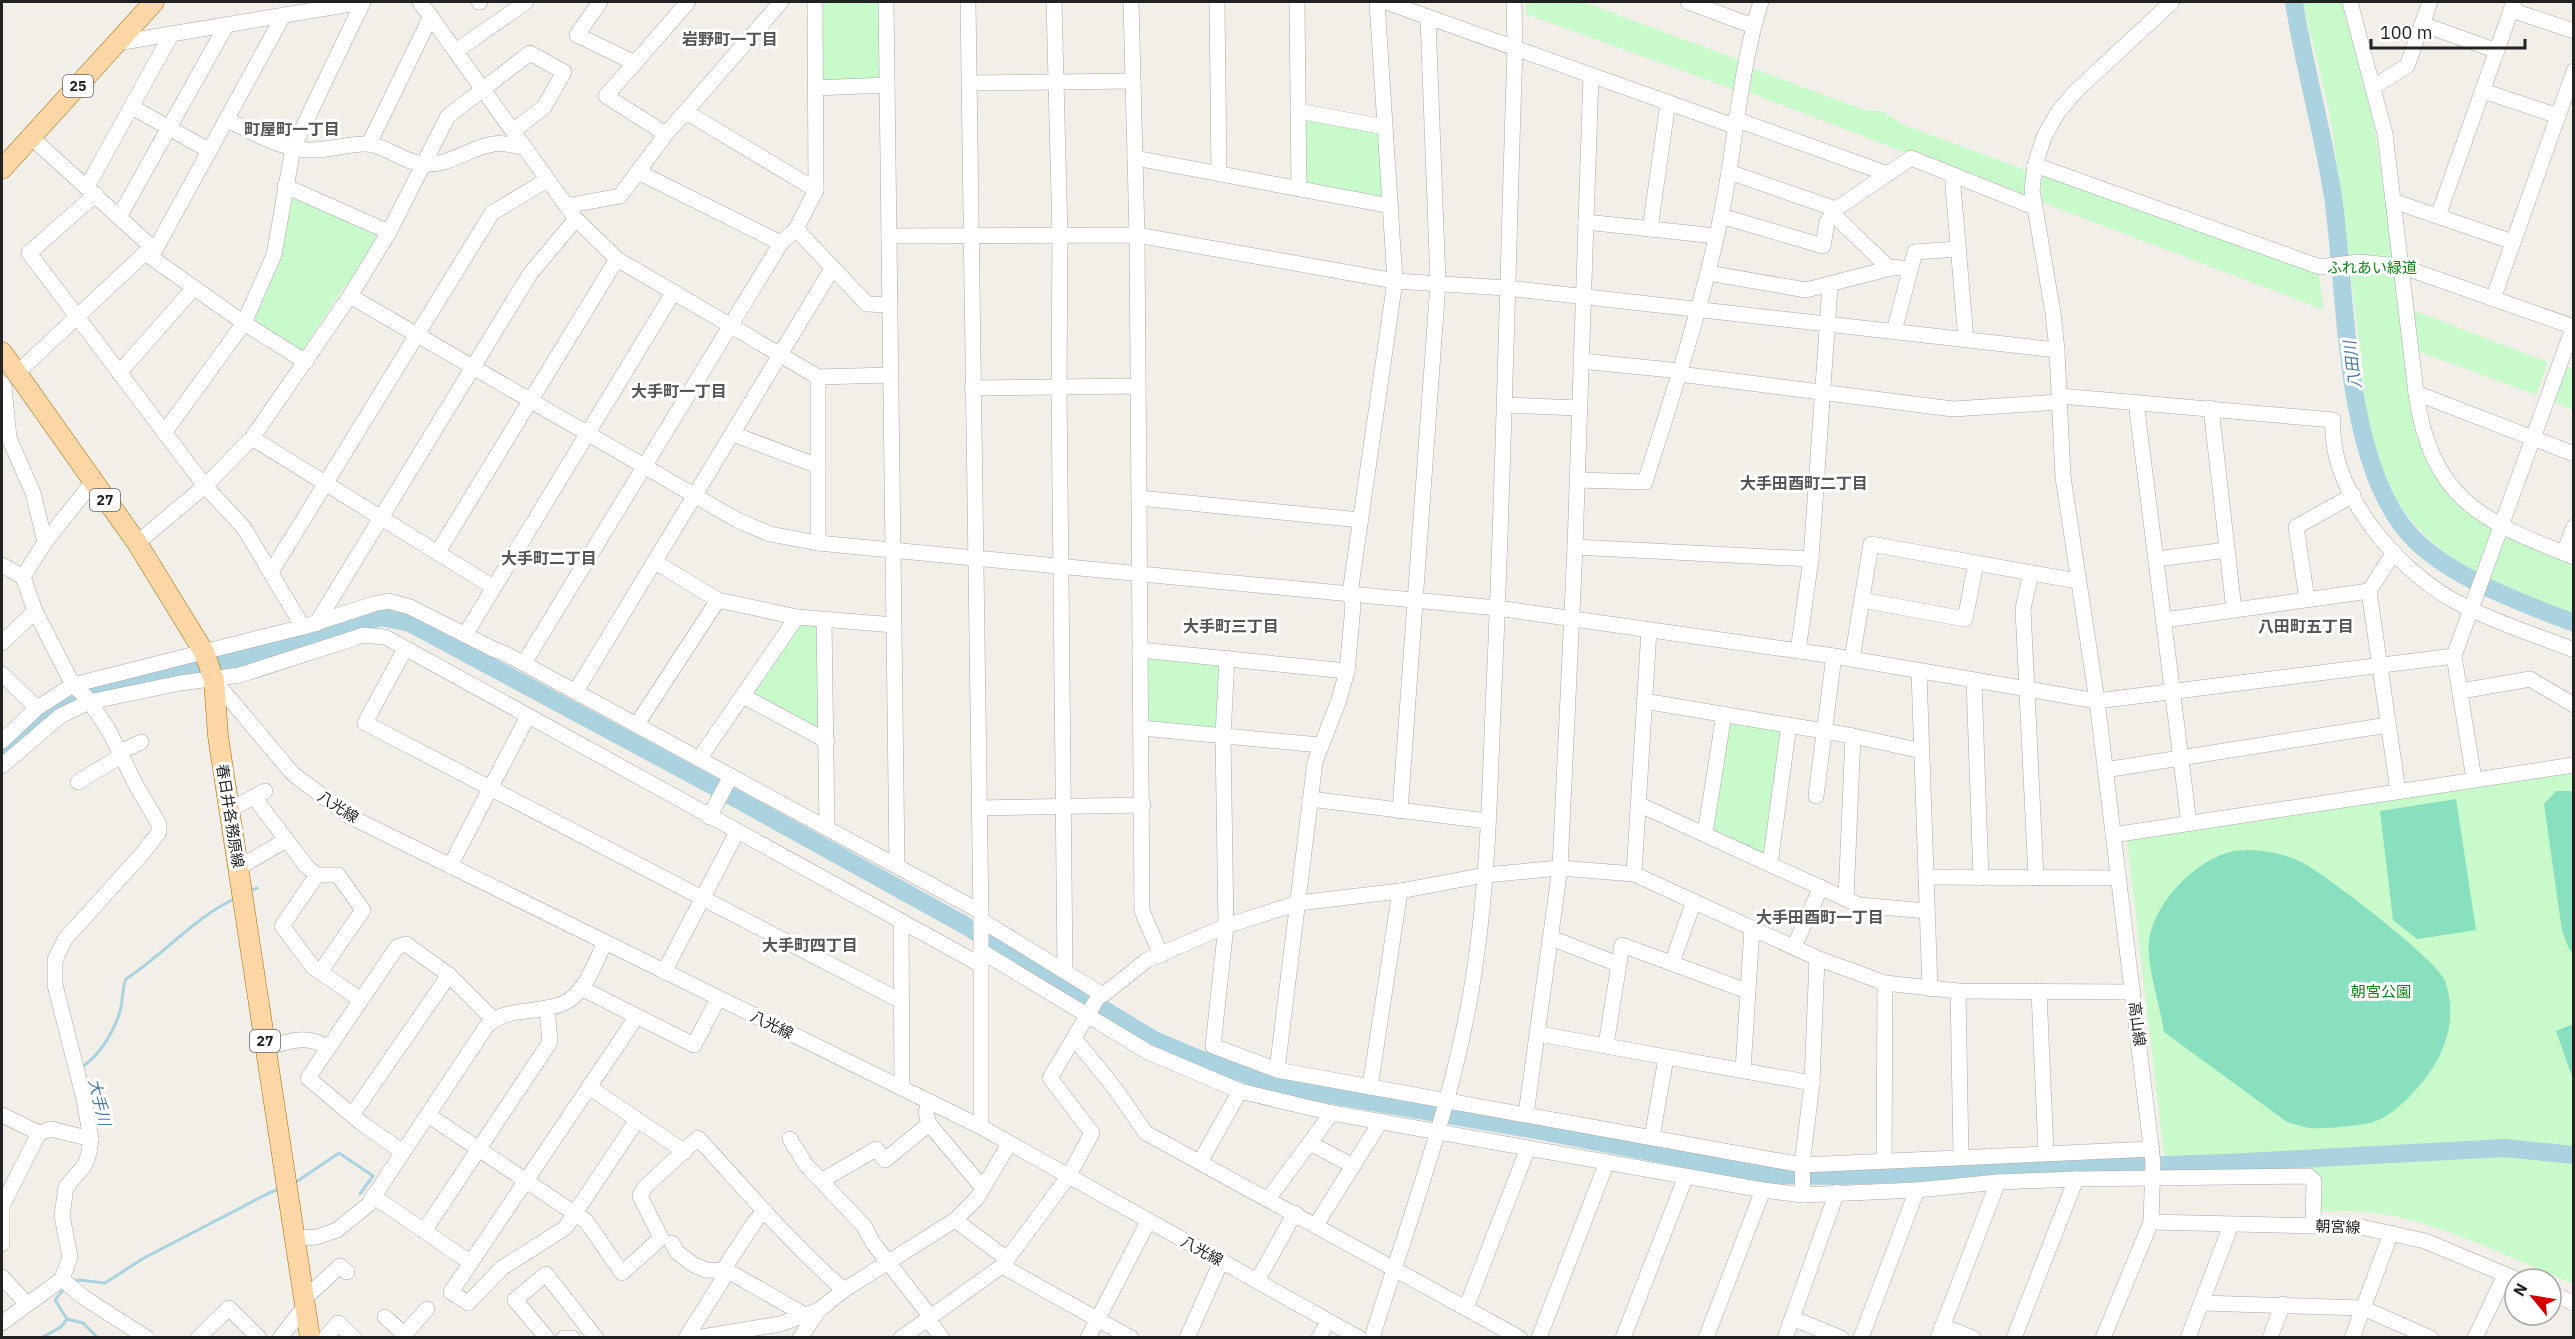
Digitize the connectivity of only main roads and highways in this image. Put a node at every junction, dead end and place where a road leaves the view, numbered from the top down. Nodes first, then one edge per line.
1 (154, 2) edge
2 (2, 169) edge
3 (2, 352) edge
4 (9, 378) edge
5 (310, 1338) edge

1 - 2 main road, 25
3 - 4 main road, 春日井各務原線 / 27
4 - 5 main road, 春日井各務原線 / 27

